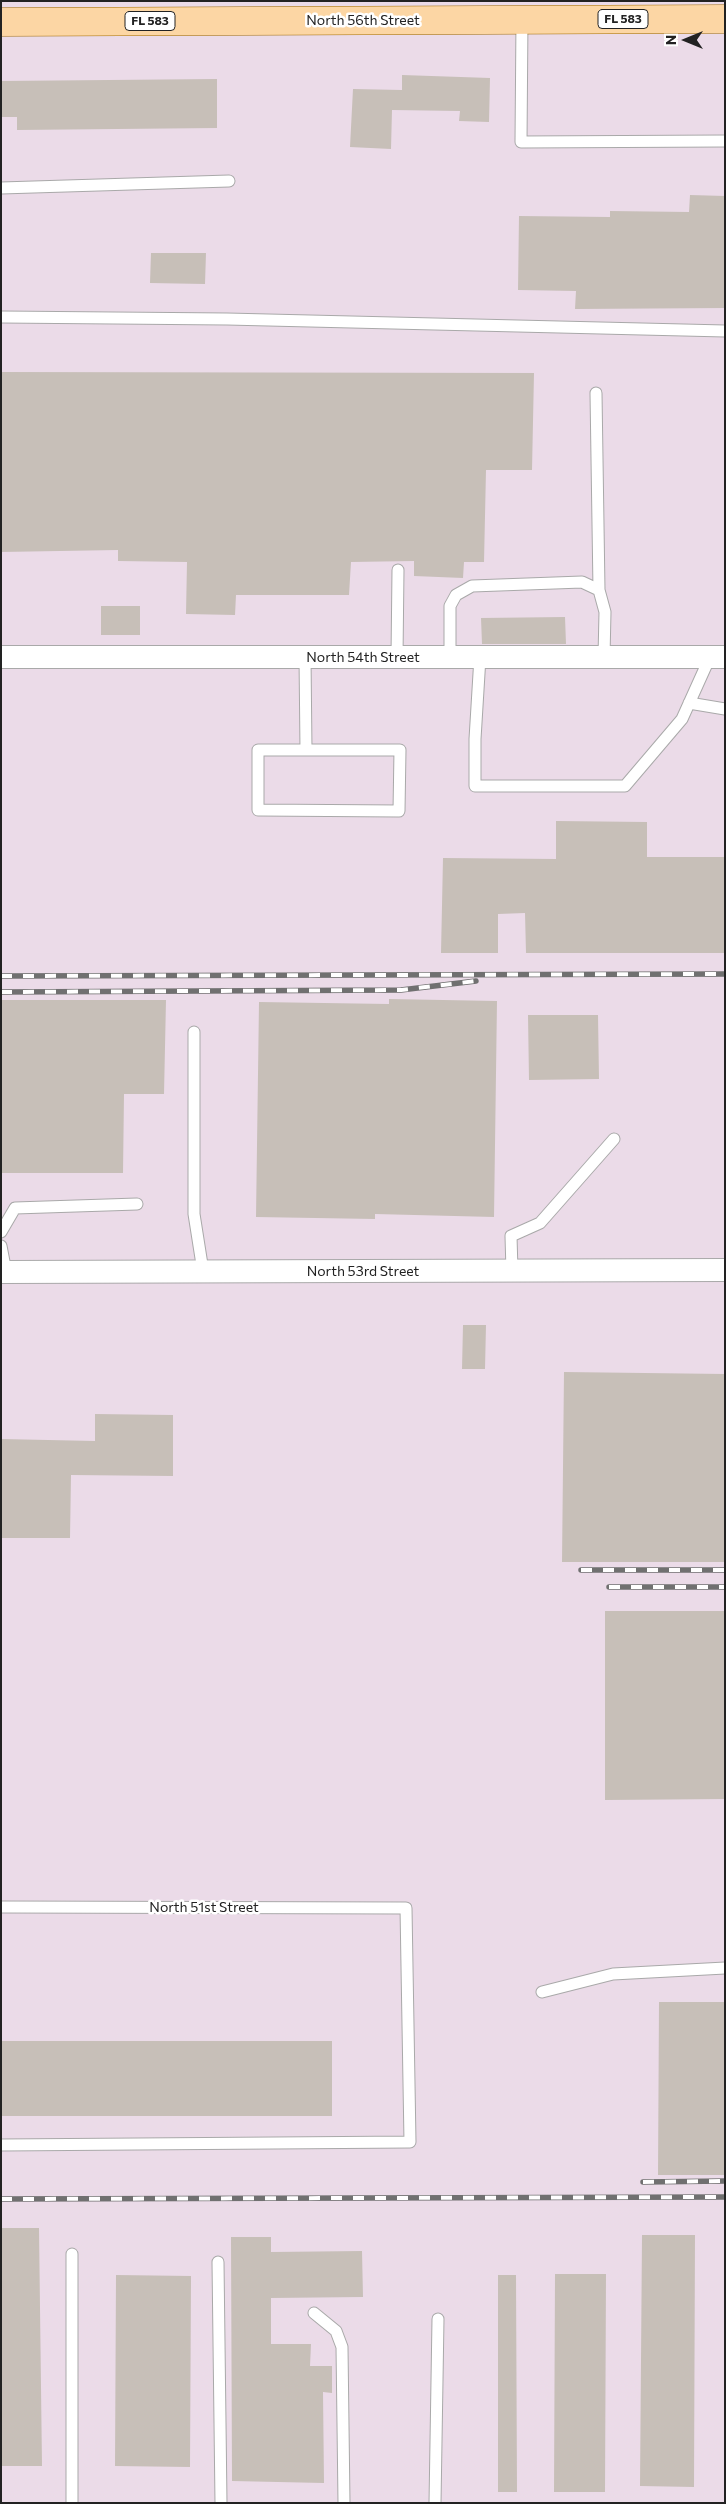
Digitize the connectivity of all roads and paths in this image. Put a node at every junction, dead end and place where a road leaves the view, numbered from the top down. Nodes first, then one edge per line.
1 (522, 10) edge
2 (725, 18) edge
3 (1, 22) edge
4 (725, 141) edge
5 (229, 181) dead end
6 (1, 188) edge
7 (1, 317) edge
8 (725, 331) edge
9 (596, 393) dead end
10 (398, 570) dead end
11 (599, 590) junction
12 (717, 657) edge
13 (1, 658) edge
14 (306, 658) junction
15 (397, 658) junction
16 (450, 658) junction
17 (480, 658) junction
18 (604, 658) junction
19 (689, 703) junction
20 (725, 708) edge
21 (306, 750) junction
22 (194, 1032) dead end
23 (614, 1139) dead end
24 (137, 1204) dead end
25 (1, 1232) edge
26 (1, 1246) edge
27 (725, 1270) edge
28 (203, 1271) junction
29 (512, 1271) junction
30 (3, 1272) edge
31 (1, 1907) edge
32 (725, 1968) edge
33 (542, 1992) dead end
34 (1, 2146) edge
35 (72, 2254) dead end
36 (218, 2262) dead end
37 (314, 2313) dead end
38 (438, 2319) dead end
39 (72, 2503) edge
40 (221, 2503) edge
41 (344, 2503) edge
42 (435, 2503) edge

1 - 2 main road, North 56th Street / FL 583
1 - 3 main road, North 56th Street / FL 583
1 - 4 lane
5 - 6 lane
7 - 8 lane
9 - 11 lane
10 - 15 lane
11 - 16 lane
11 - 18 lane
12 - 18 street, North 54th Street
12 - 19 lane
13 - 14 street, North 54th Street
14 - 15 street, North 54th Street
14 - 21 lane
15 - 16 street, North 54th Street
16 - 17 street, North 54th Street
17 - 18 street, North 54th Street
17 - 19 lane
19 - 20 lane
21 - 21 lane
22 - 28 lane
23 - 29 lane
24 - 25 lane
26 - 30 lane
27 - 29 street, North 53rd Street
28 - 29 street, North 53rd Street
28 - 30 street, North 53rd Street
31 - 34 lane, North 51st Street
32 - 33 lane
35 - 39 lane
36 - 40 lane
37 - 41 lane
38 - 42 lane

